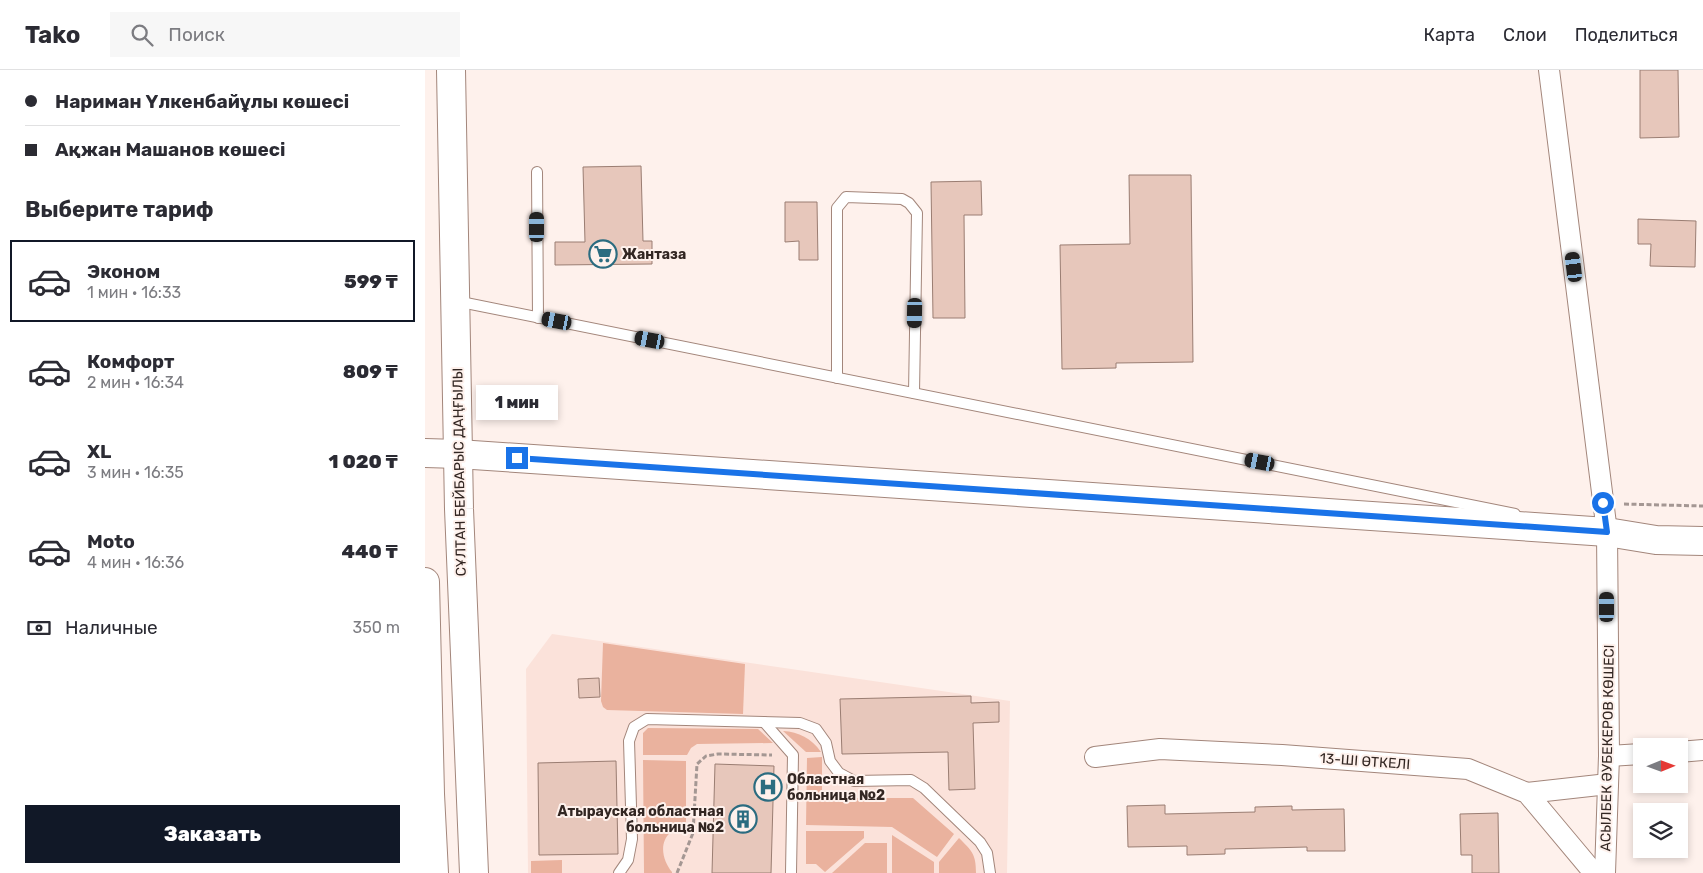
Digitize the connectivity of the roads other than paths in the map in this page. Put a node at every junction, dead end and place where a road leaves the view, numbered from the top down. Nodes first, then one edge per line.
1 (451, 70) edge
2 (1549, 70) edge
3 (537, 172) dead end
4 (456, 301) junction
5 (538, 318) junction
6 (837, 378) junction
7 (914, 393) junction
8 (425, 453) edge
9 (458, 454) junction
10 (1607, 532) junction
11 (1703, 541) edge
12 (425, 582) edge
13 (764, 722) junction
14 (1703, 750) edge
15 (1688, 751) edge
16 (1633, 754) edge
17 (1609, 756) junction
18 (1095, 757) dead end
19 (1608, 784) junction
20 (1527, 793) junction
21 (428, 794) edge
22 (434, 873) edge
23 (474, 873) edge
24 (619, 873) edge
25 (791, 873) edge
26 (990, 873) edge
27 (1594, 873) edge
28 (1605, 873) edge

1 - 4 street, СҰЛТАН БЕЙБАРЫС ДАҢҒЫЛЫ
2 - 10 street, АСЫЛБЕК ӘУБЕКЕРОВ КӨШЕСІ
3 - 5 lane
4 - 5 lane
4 - 9 street, СҰЛТАН БЕЙБАРЫС ДАҢҒЫЛЫ
5 - 6 lane
6 - 7 lane
6 - 7 lane
7 - 10 lane
8 - 9 street
9 - 10 street
9 - 23 street, СҰЛТАН БЕЙБАРЫС ДАҢҒЫЛЫ
10 - 11 street
10 - 17 street, АСЫЛБЕК ӘУБЕКЕРОВ КӨШЕСІ
12 - 21 street
13 - 24 lane
13 - 25 lane
13 - 26 lane
14 - 15 street
16 - 17 street
17 - 19 street, АСЫЛБЕК ӘУБЕКЕРОВ КӨШЕСІ
18 - 20 street, 13-ШІ ӨТКЕЛІ
19 - 20 street
19 - 28 street, АСЫЛБЕК ӘУБЕКЕРОВ КӨШЕСІ
20 - 27 street, 13-ШІ ӨТКЕЛІ
21 - 22 street

